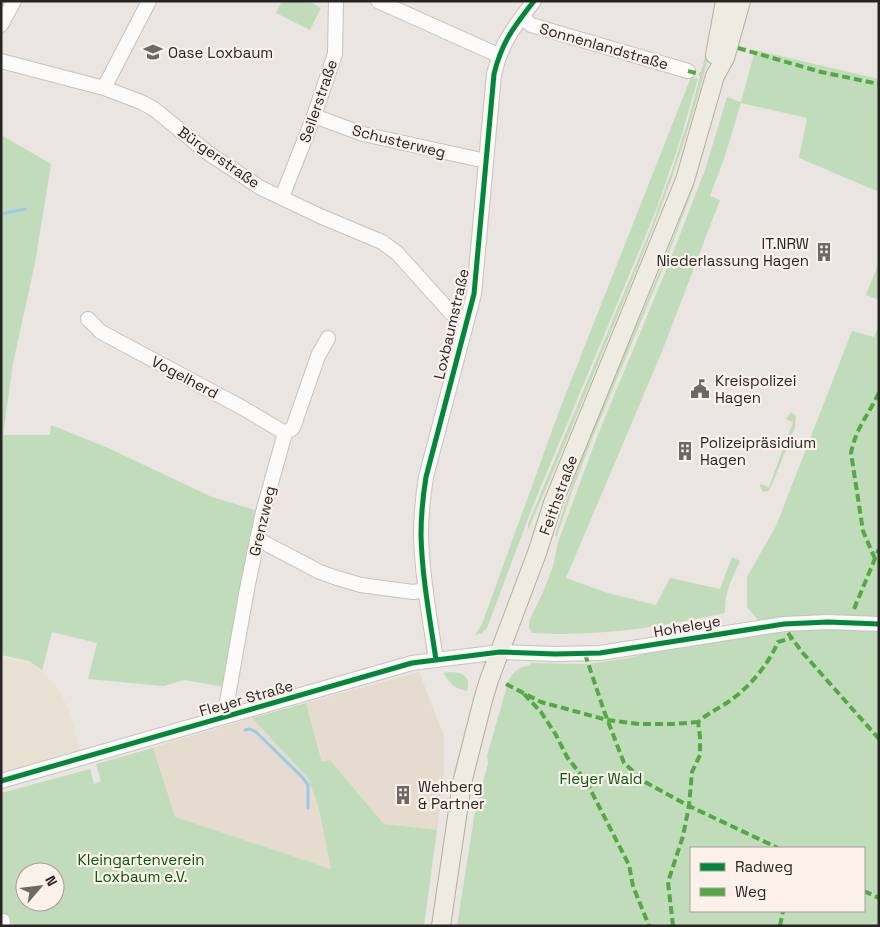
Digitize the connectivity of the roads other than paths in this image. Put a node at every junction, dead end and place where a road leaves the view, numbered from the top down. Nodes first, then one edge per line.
1 (14, 1) edge
2 (149, 1) edge
3 (336, 1) edge
4 (378, 1) edge
5 (534, 1) edge
6 (725, 1) edge
7 (741, 1) edge
8 (522, 17) junction
9 (1, 25) edge
10 (498, 55) junction
11 (1, 61) edge
12 (688, 71) dead end
13 (715, 76) junction
14 (104, 88) junction
15 (314, 116) junction
16 (486, 161) junction
17 (282, 197) junction
18 (88, 318) dead end
19 (467, 319) junction
20 (328, 338) dead end
21 (285, 433) junction
22 (257, 539) junction
23 (426, 590) junction
24 (879, 624) edge
25 (500, 652) junction
26 (436, 660) junction
27 (230, 715) junction
28 (1, 781) edge
29 (441, 926) edge

1 - 9 street
2 - 14 street
3 - 15 street, Seilerstraße
4 - 10 street
5 - 8 street, Loxbaumstraße
6 - 13 main road, Feithstraße
7 - 13 main road, Feithstraße
8 - 10 street, Loxbaumstraße
8 - 12 street, Sonnenlandstraße
10 - 16 street, Loxbaumstraße
11 - 14 street, Bürgerstraße
13 - 25 main road, Feithstraße
14 - 17 street, Bürgerstraße
15 - 16 street, Schusterweg
15 - 17 street, Seilerstraße
16 - 19 street, Loxbaumstraße
17 - 19 street, Bürgerstraße
18 - 21 street, Vogelherd
19 - 23 street, Loxbaumstraße
20 - 21 street, Grenzweg
21 - 22 street, Grenzweg
22 - 23 street
22 - 27 street, Grenzweg
23 - 26 street, Loxbaumstraße
24 - 25 street, Hoheleye
25 - 26 street, Fleyer Straße
25 - 29 main road, Feithstraße
26 - 27 street, Fleyer Straße
27 - 28 street, Fleyer Straße

